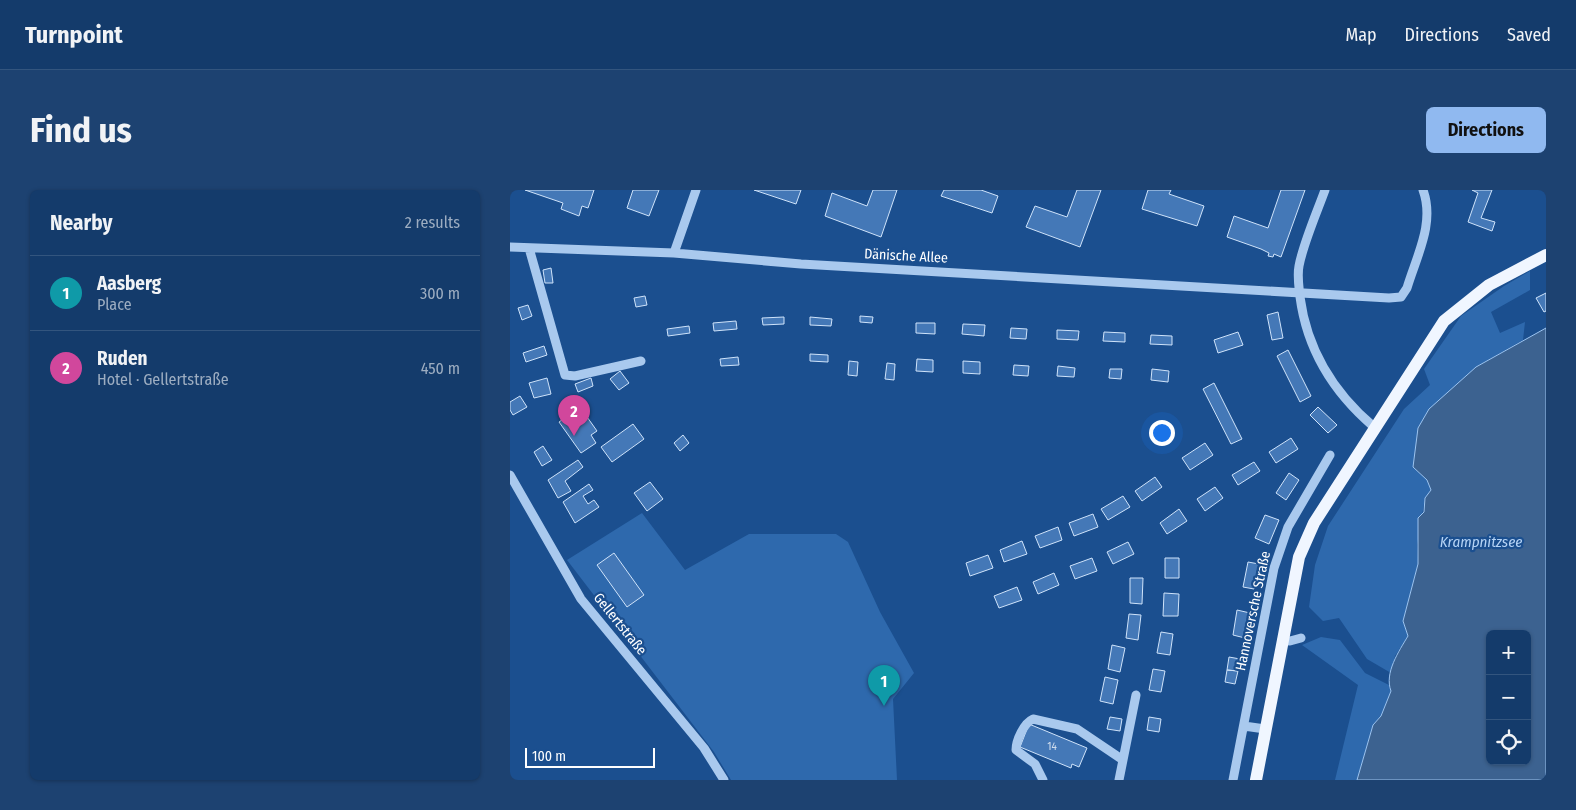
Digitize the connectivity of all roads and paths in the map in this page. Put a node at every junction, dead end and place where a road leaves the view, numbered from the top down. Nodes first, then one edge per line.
1 (696, 190) edge
2 (1325, 190) edge
3 (1423, 190) edge
4 (510, 246) edge
5 (529, 248) junction
6 (674, 253) junction
7 (1546, 255) edge
8 (1300, 292) junction
9 (641, 361) dead end
10 (1374, 427) junction
11 (1330, 454) dead end
12 (510, 475) edge
13 (1301, 638) dead end
14 (1282, 640) junction
15 (1136, 695) dead end
16 (1244, 726) junction
17 (1265, 729) junction
18 (1123, 760) junction
19 (724, 780) edge
20 (1043, 780) edge
21 (1119, 780) edge
22 (1234, 780) edge
23 (1256, 780) edge

1 - 6 street
2 - 8 street
3 - 8 street, Dänische Allee
4 - 5 street, Dänische Allee
5 - 6 street, Dänische Allee
5 - 9 street
6 - 8 street, Dänische Allee
7 - 10 main road
8 - 10 street
10 - 14 main road
11 - 16 street, Hannoversche Straße
12 - 19 street, Gellertstraße
13 - 14 street
14 - 17 main road
15 - 18 street
16 - 17 street
16 - 22 street, Hannoversche Straße
17 - 23 main road
18 - 20 street
18 - 21 street

